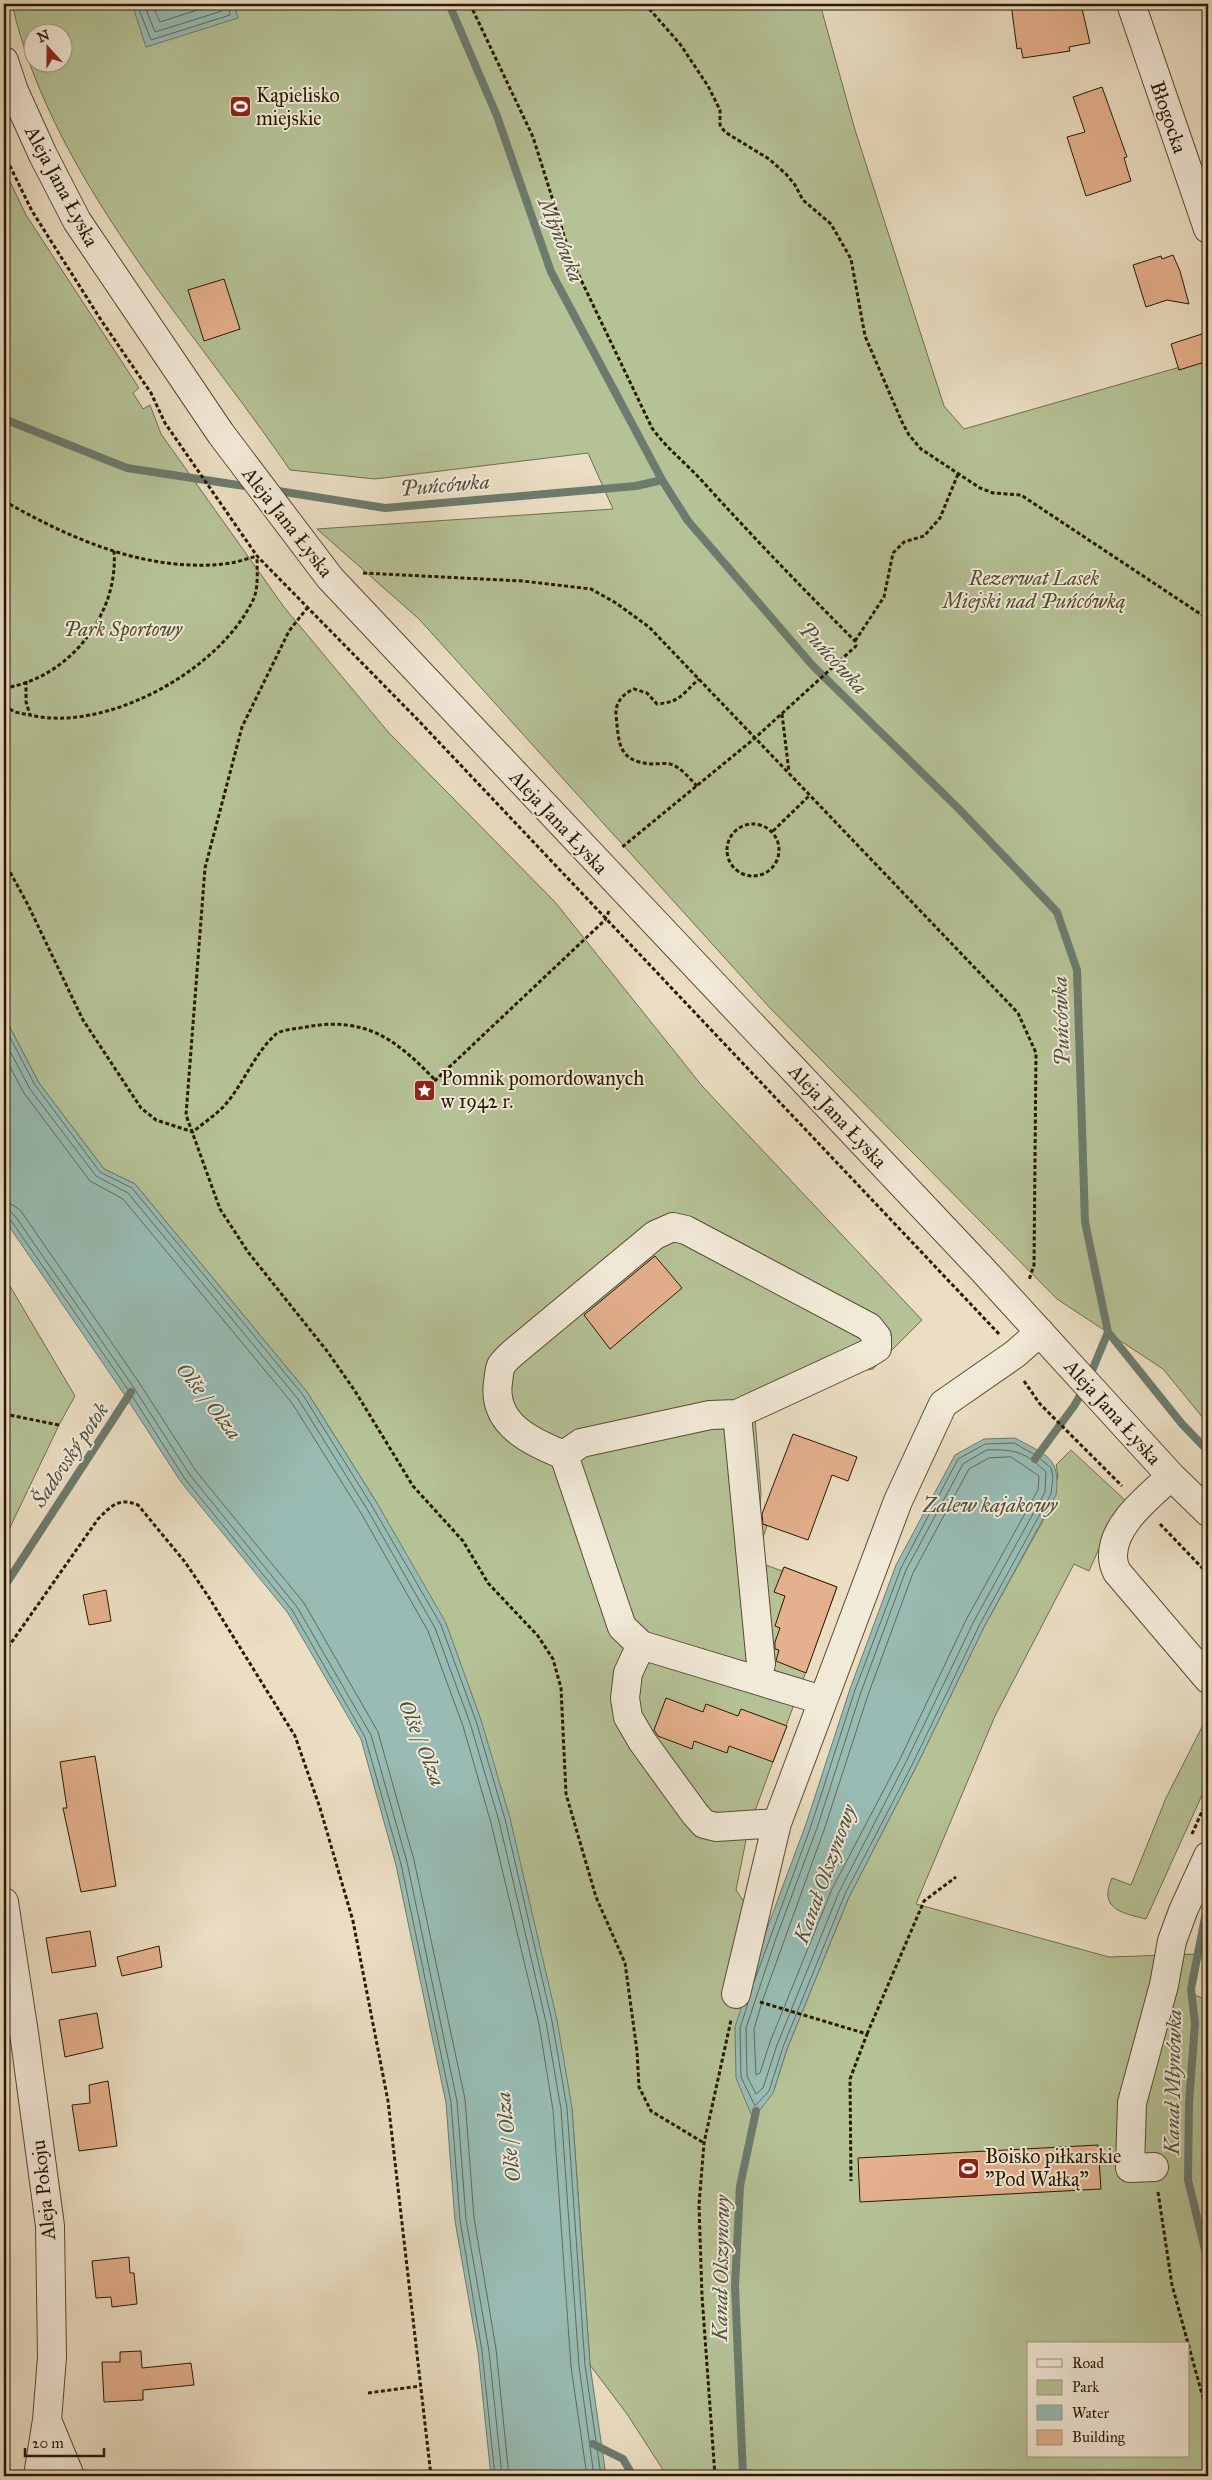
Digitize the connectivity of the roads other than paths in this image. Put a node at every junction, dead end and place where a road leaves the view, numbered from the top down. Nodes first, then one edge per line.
1 (1131, 4) edge
2 (4, 62) edge
3 (1208, 229) edge
4 (1040, 1332) junction
5 (737, 1414) junction
6 (564, 1455) junction
7 (1171, 1476) junction
8 (1208, 1512) edge
9 (641, 1645) junction
10 (756, 1679) junction
11 (1208, 1679) edge
12 (822, 1700) junction
13 (777, 1823) junction
14 (1208, 1856) edge
15 (4, 1902) edge
16 (745, 1997) road end
17 (1154, 2167) road end
18 (47, 2420) junction
19 (38, 2476) edge
20 (70, 2476) edge

1 - 3 street, Błogocka
2 - 4 street, Aleja Jana Łyska
4 - 7 street, Aleja Jana Łyska
4 - 12 street
5 - 6 street
5 - 6 street
5 - 10 street
6 - 9 street
7 - 8 street, Aleja Jana Łyska
7 - 11 street
9 - 10 street
9 - 13 street
10 - 12 street
12 - 13 street
13 - 16 street
14 - 17 street
15 - 18 street, Aleja Pokoju
18 - 19 street
18 - 20 street, Aleja Pokoju

